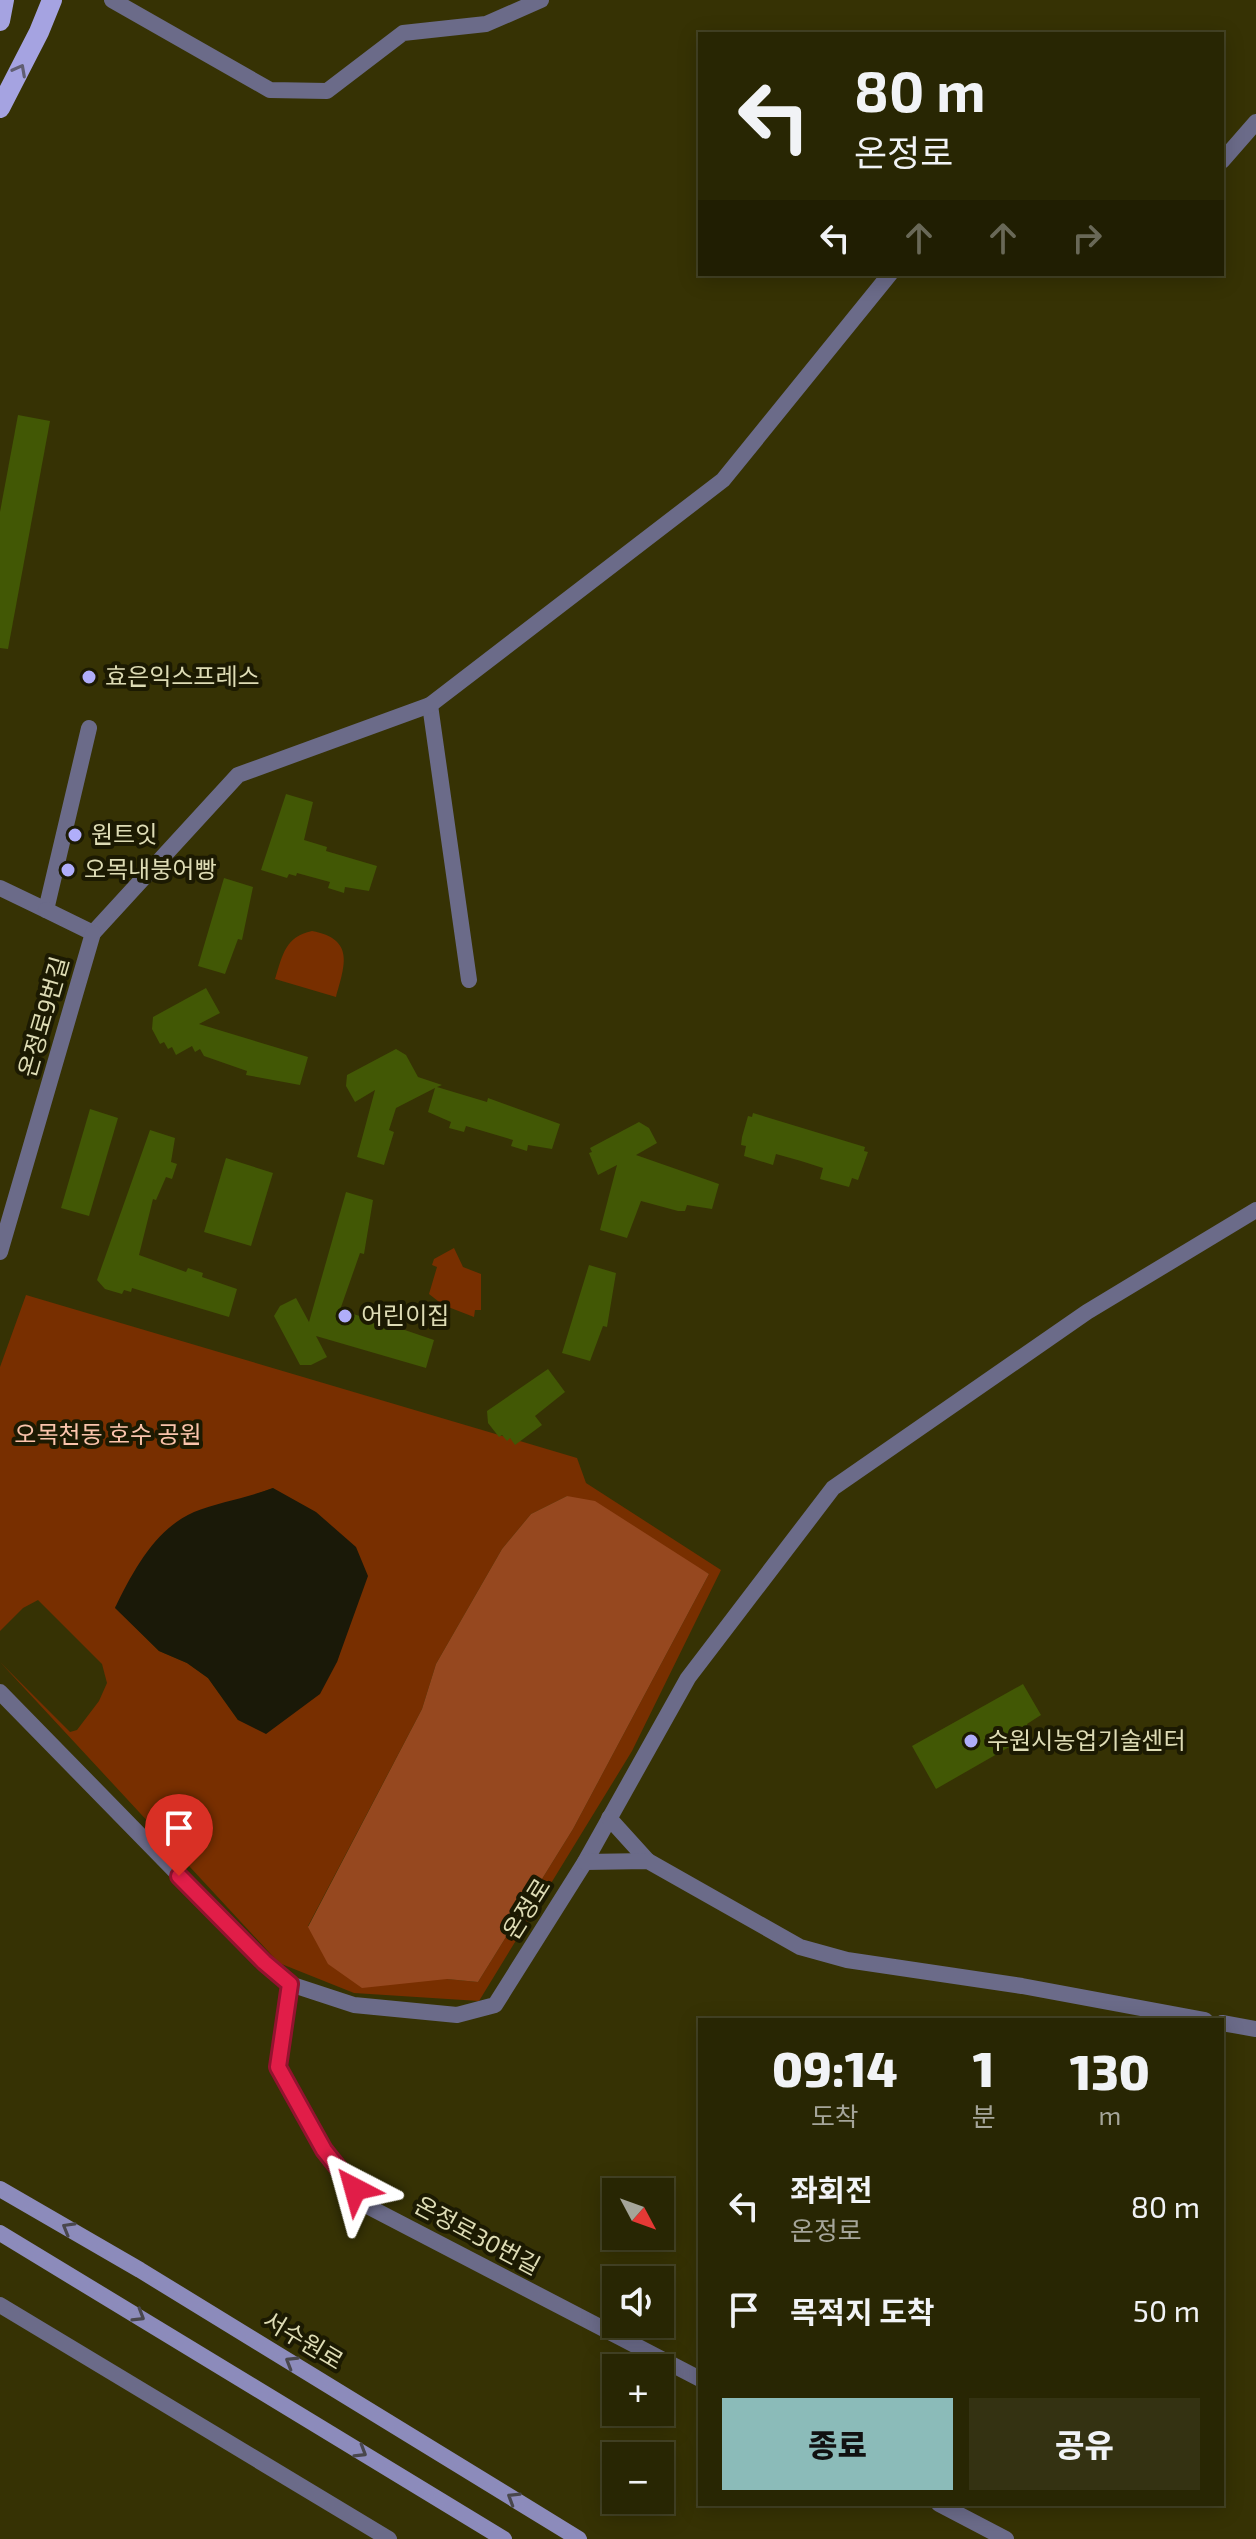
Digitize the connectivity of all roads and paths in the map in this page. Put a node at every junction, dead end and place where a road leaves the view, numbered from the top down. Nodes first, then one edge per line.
1 (4, 0) edge
2 (44, 0) edge
3 (52, 0) edge
4 (112, 0) edge
5 (541, 0) edge
6 (0, 21) edge
7 (39, 32) junction
8 (0, 108) edge
9 (1256, 122) edge
10 (1224, 159) edge
11 (888, 276) edge
12 (430, 705) junction
13 (89, 728) dead end
14 (0, 888) edge
15 (46, 910) junction
16 (93, 933) junction
17 (469, 980) dead end
18 (1256, 1210) edge
19 (0, 1252) edge
20 (0, 1692) edge
21 (609, 1818) junction
22 (648, 1861) junction
23 (585, 1862) junction
24 (290, 1984) junction
25 (1194, 2018) edge
26 (1224, 2023) edge
27 (1256, 2029) edge
28 (0, 2189) edge
29 (0, 2233) edge
30 (0, 2305) edge
31 (698, 2378) edge
32 (943, 2506) edge
33 (1000, 2538) edge
34 (389, 2539) edge
35 (504, 2539) edge
36 (579, 2539) edge

1 - 6 main road
2 - 7 main road
3 - 7 main road
4 - 5 street
8 -> 7 main road
9 - 10 street
11 - 12 street
12 - 16 street
12 - 17 street
13 - 15 street
14 - 15 street
15 - 16 street
16 - 19 street, 온정로9번길
18 - 21 street
20 - 24 street, 온정로
21 - 22 street
21 - 23 street
22 - 23 street
22 - 25 street
23 - 24 street, 온정로
24 - 31 street, 온정로30번길
26 - 27 street
36 -> 28 street, 서수원로
29 -> 35 street
30 - 34 street
32 - 33 street

